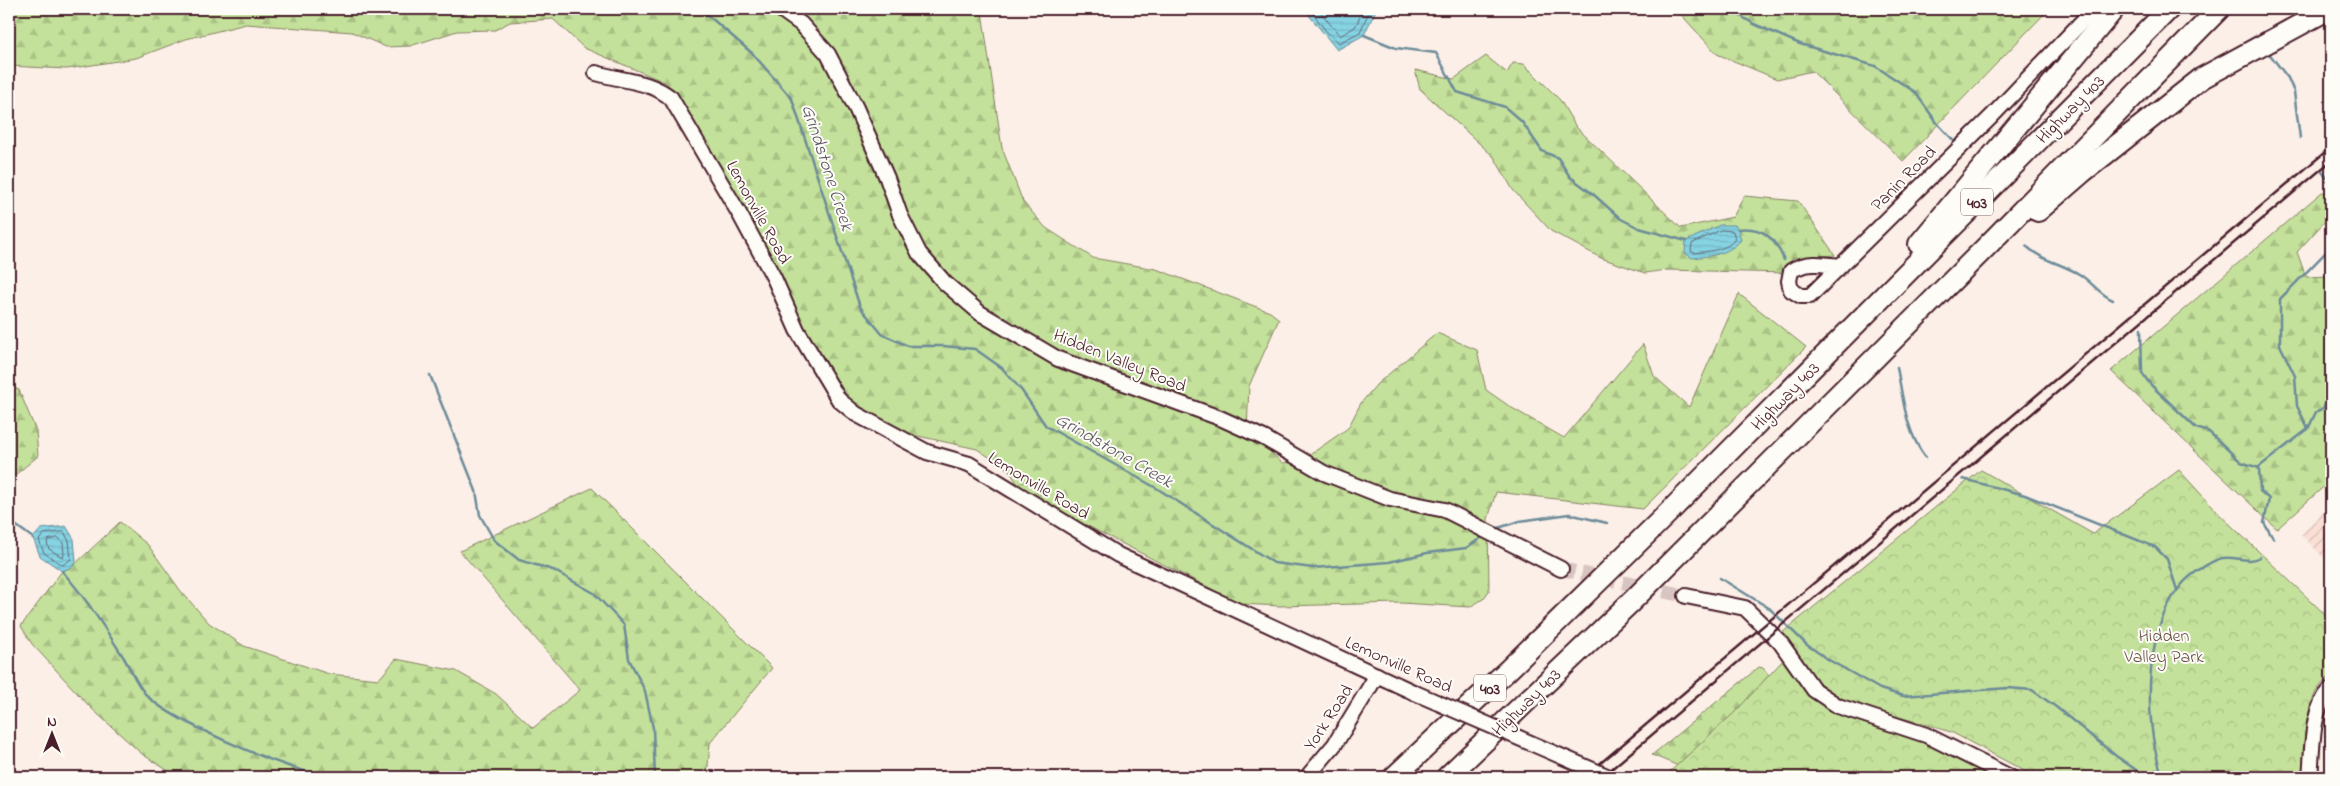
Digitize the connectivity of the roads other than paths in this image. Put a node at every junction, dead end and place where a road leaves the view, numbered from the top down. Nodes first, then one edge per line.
1 (780, 9) edge
2 (2094, 9) edge
3 (2114, 9) edge
4 (2169, 9) edge
5 (2219, 9) edge
6 (2329, 9) edge
7 (596, 73) dead end
8 (1840, 266) dead end
9 (1912, 320) junction
10 (1786, 395) junction
11 (1561, 569) tunnel mouth
12 (1686, 596) tunnel mouth
13 (1377, 675) junction
14 (2331, 689) edge
15 (1307, 777) edge
16 (1394, 777) edge
17 (1446, 777) edge
18 (1609, 777) edge
19 (2010, 777) edge
20 (2310, 777) edge

1 - 11 street, Hidden Valley Road
2 - 8 street, Panin Road
3 - 10 highway
4 - 10 highway, Highway 403 / 403
5 - 9 highway, Highway 403 / 403
6 - 9 highway
7 - 13 street, Lemonville Road
9 - 17 highway, Highway 403 / 403
10 - 16 highway, Highway 403 / 403
12 - 19 street
13 - 15 street, York Road
13 - 18 street, Lemonville Road, bridge
14 - 20 street

